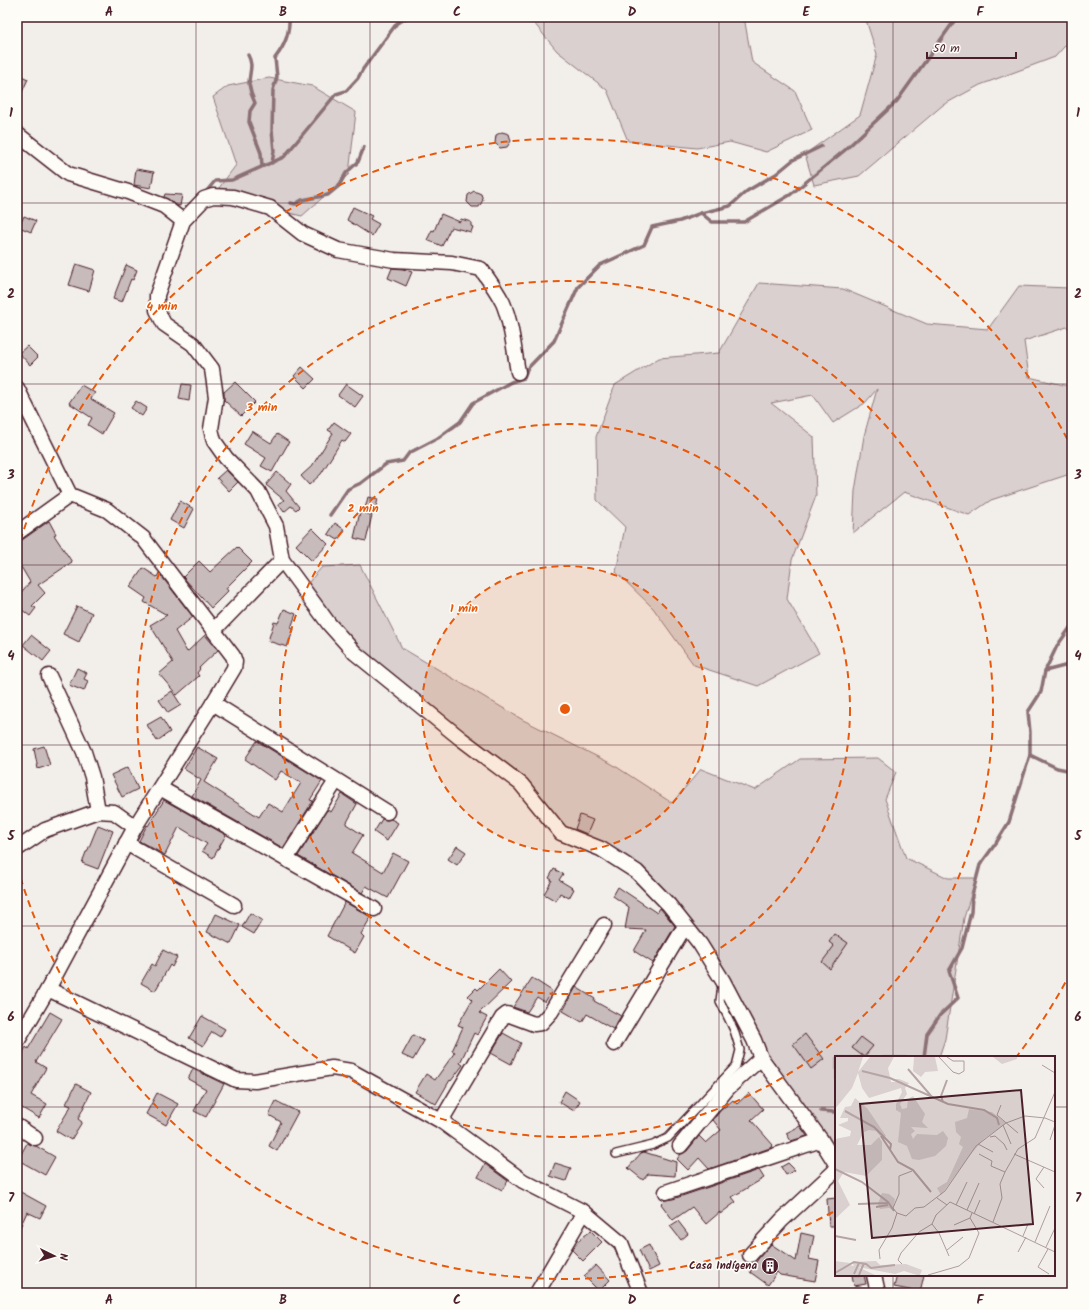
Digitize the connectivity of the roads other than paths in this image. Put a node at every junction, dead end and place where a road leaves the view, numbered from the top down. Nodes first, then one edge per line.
1 (17, 134) edge
2 (183, 221) junction
3 (518, 372) dead end
4 (17, 388) edge
5 (70, 496) junction
6 (17, 532) edge
7 (282, 560) junction
8 (214, 630) junction
9 (49, 676) dead end
10 (213, 703) junction
11 (336, 781) junction
12 (160, 788) junction
13 (98, 812) junction
14 (387, 812) dead end
15 (135, 827) junction
16 (126, 843) junction
17 (17, 849) edge
18 (286, 859) junction
19 (234, 905) dead end
20 (374, 909) dead end
21 (604, 925) dead end
22 (686, 926) junction
23 (723, 981) junction
24 (48, 989) junction
25 (17, 1042) edge
26 (614, 1044) dead end
27 (761, 1058) junction
28 (441, 1121) junction
29 (17, 1126) edge
30 (35, 1138) dead end
31 (821, 1140) junction
32 (680, 1146) dead end
33 (616, 1154) dead end
34 (835, 1162) edge
35 (835, 1171) edge
36 (666, 1192) dead end
37 (584, 1212) junction
38 (750, 1255) dead end
39 (874, 1276) edge
40 (537, 1293) edge
41 (641, 1293) edge
42 (878, 1293) edge

1 - 2 street
2 - 3 street
2 - 7 street
4 - 5 street
5 - 6 street
5 - 8 street
7 - 8 street
7 - 22 street
8 - 10 street
9 - 13 street
10 - 11 street
10 - 12 street
11 - 14 street
11 - 18 street
12 - 15 street
12 - 18 street
13 - 15 street
13 - 17 street
15 - 16 street
16 - 19 street
16 - 24 street
18 - 20 street
21 - 28 street
22 - 23 street
22 - 26 street
23 - 27 street
23 - 33 lane
24 - 25 street
24 - 28 street
27 - 31 street
27 - 32 street
28 - 37 street
29 - 30 street
31 - 34 street
31 - 36 street
35 - 38 street
37 - 40 street
37 - 41 street
39 - 42 street

